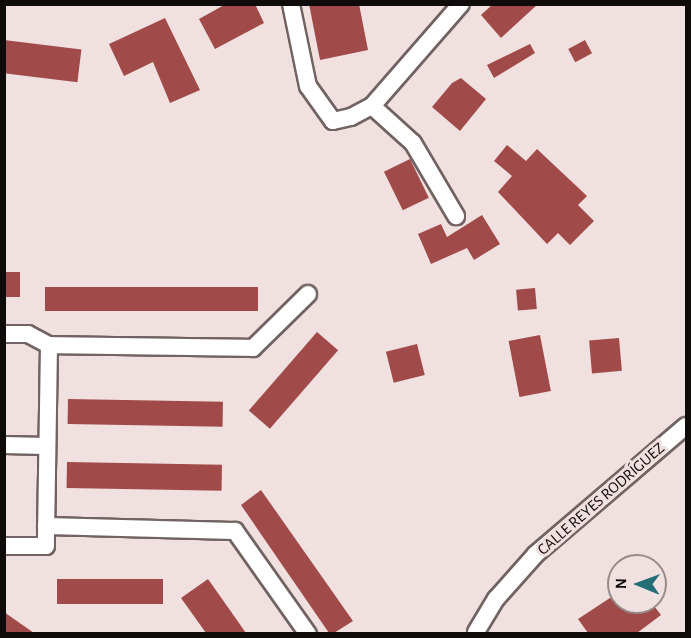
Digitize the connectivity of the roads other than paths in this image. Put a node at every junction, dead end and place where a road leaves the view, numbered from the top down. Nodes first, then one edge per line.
1 (291, 4) edge
2 (461, 4) edge
3 (372, 105) junction
4 (456, 216) dead end
5 (308, 294) dead end
6 (4, 334) edge
7 (49, 345) junction
8 (687, 426) edge
9 (4, 445) edge
10 (46, 446) junction
11 (46, 526) junction
12 (4, 546) edge
13 (476, 632) edge
14 (308, 633) edge

1 - 3 street
2 - 3 street
3 - 4 street
5 - 7 street
6 - 7 street
7 - 10 street
8 - 13 street, CALLE REYES RODRÍGUEZ
9 - 10 street
10 - 11 street
11 - 12 street
11 - 14 street

